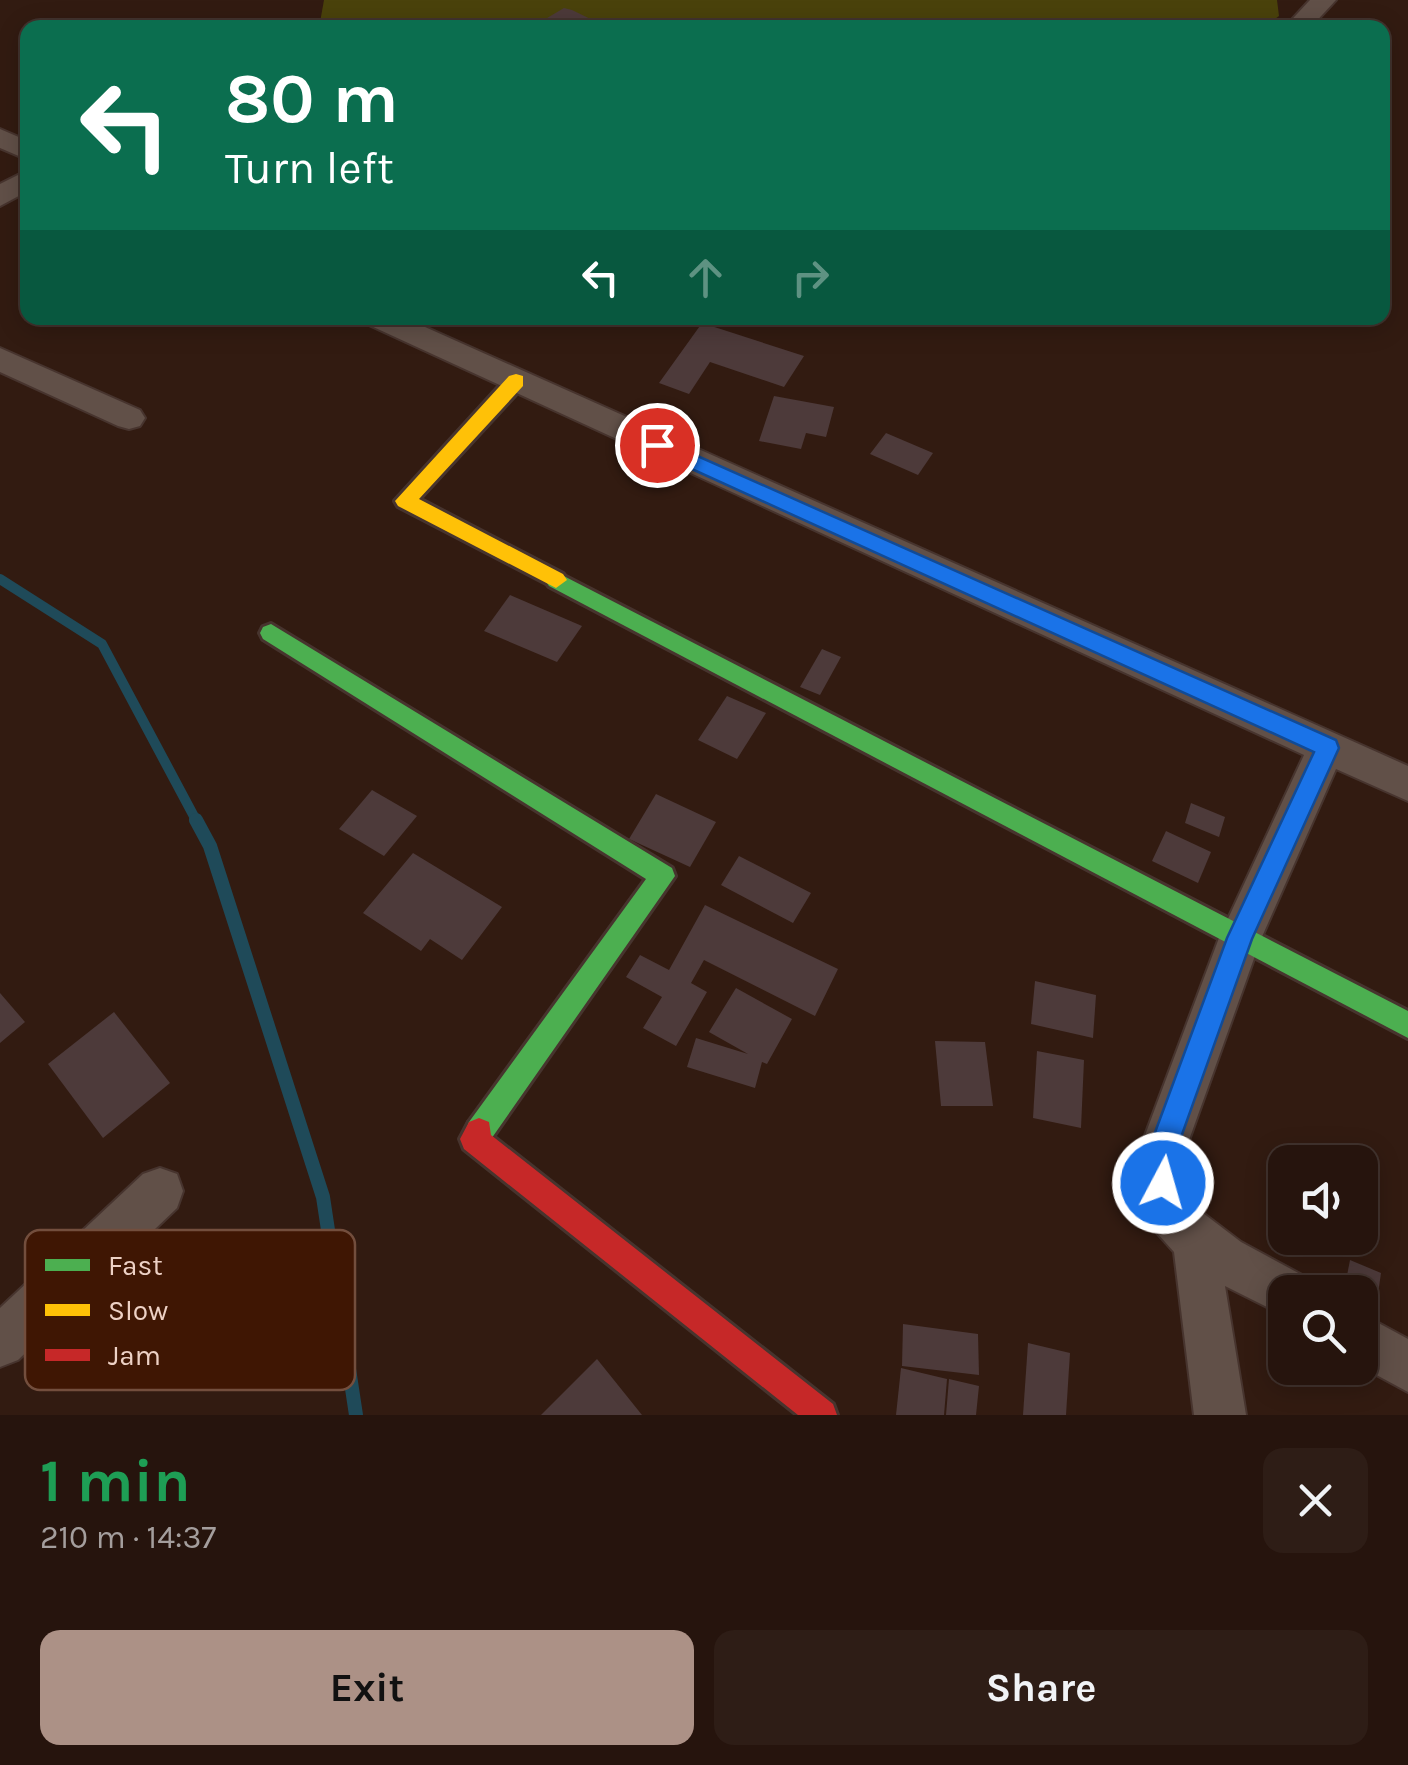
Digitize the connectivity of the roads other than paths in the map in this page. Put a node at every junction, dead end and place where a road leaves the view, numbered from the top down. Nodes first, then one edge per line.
1 (1324, 0) edge
2 (1304, 20) edge
3 (401, 325) edge
4 (0, 358) edge
5 (516, 381) junction
6 (129, 418) dead end
7 (271, 633) dead end
8 (1328, 748) junction
9 (1408, 784) edge
10 (1240, 938) junction
11 (1408, 1025) edge
12 (160, 1191) dead end
13 (119, 1230) edge
14 (1198, 1241) junction
15 (1268, 1282) edge
16 (25, 1318) edge
17 (0, 1342) edge
18 (1378, 1349) edge
19 (1408, 1367) edge
20 (822, 1414) edge
21 (1220, 1415) edge

1 - 2 street
3 - 5 street
4 - 6 street
5 - 8 street
5 - 10 street
7 - 20 street
8 - 9 street
8 - 10 street
10 - 11 street
10 - 14 street
12 - 13 street
14 - 15 street
14 - 21 street
16 - 17 street
18 - 19 street

